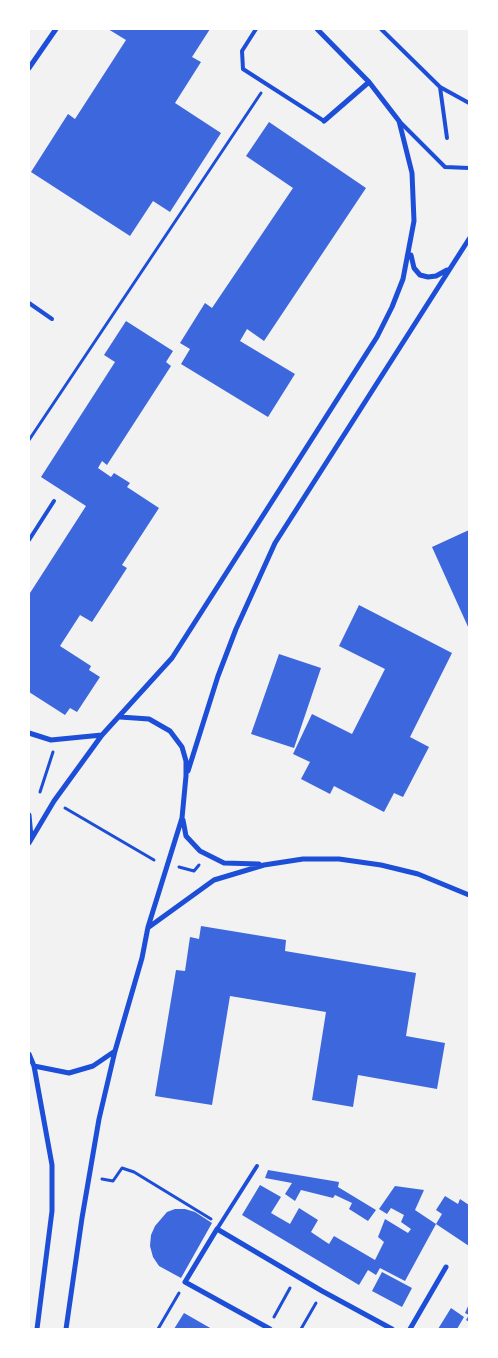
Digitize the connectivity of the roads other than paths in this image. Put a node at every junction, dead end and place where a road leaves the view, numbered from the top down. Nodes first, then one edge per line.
1 (256, 29) edge
2 (317, 29) edge
3 (381, 29) edge
4 (54, 30) edge
5 (29, 68) edge
6 (369, 82) junction
7 (440, 87) junction
8 (469, 103) edge
9 (324, 121) joint
10 (399, 121) junction
11 (447, 138) dead end
12 (469, 168) edge
13 (412, 239) junction
14 (469, 239) edge
15 (469, 247) edge
16 (462, 252) junction
17 (450, 268) junction
18 (29, 303) edge
19 (52, 318) dead end
20 (54, 501) dead end
21 (29, 540) edge
22 (120, 718) junction
23 (29, 733) edge
24 (102, 735) junction
25 (186, 776) junction
26 (29, 815) edge
27 (182, 818) junction
28 (30, 841) edge
29 (264, 864) junction
30 (469, 895) edge
31 (148, 928) junction
32 (115, 1051) junction
33 (29, 1054) edge
34 (34, 1066) junction
35 (257, 1166) dead end
36 (218, 1226) junction
37 (446, 1267) dead end
38 (37, 1329) edge
39 (66, 1329) edge
40 (269, 1329) edge
41 (392, 1329) edge
42 (410, 1329) edge

1 - 9 lane
2 - 6 street
3 - 7 lane
4 - 5 street
6 - 9 street
6 - 10 street
7 - 8 lane
7 - 11 lane
10 - 12 lane
10 - 13 street
13 - 17 street
13 - 22 street
14 - 16 street
15 - 16 street
16 - 17 street
17 - 25 street
18 - 19 lane
20 - 21 lane
22 - 24 street
22 - 25 street
23 - 24 street
24 - 28 street
25 - 27 street
26 - 28 street
27 - 29 street
27 - 31 street
29 - 30 street
29 - 31 street
31 - 32 street
32 - 34 street
32 - 39 street
33 - 34 street
34 - 38 street
35 - 36 lane
36 - 40 street
36 - 41 street
37 - 42 street

